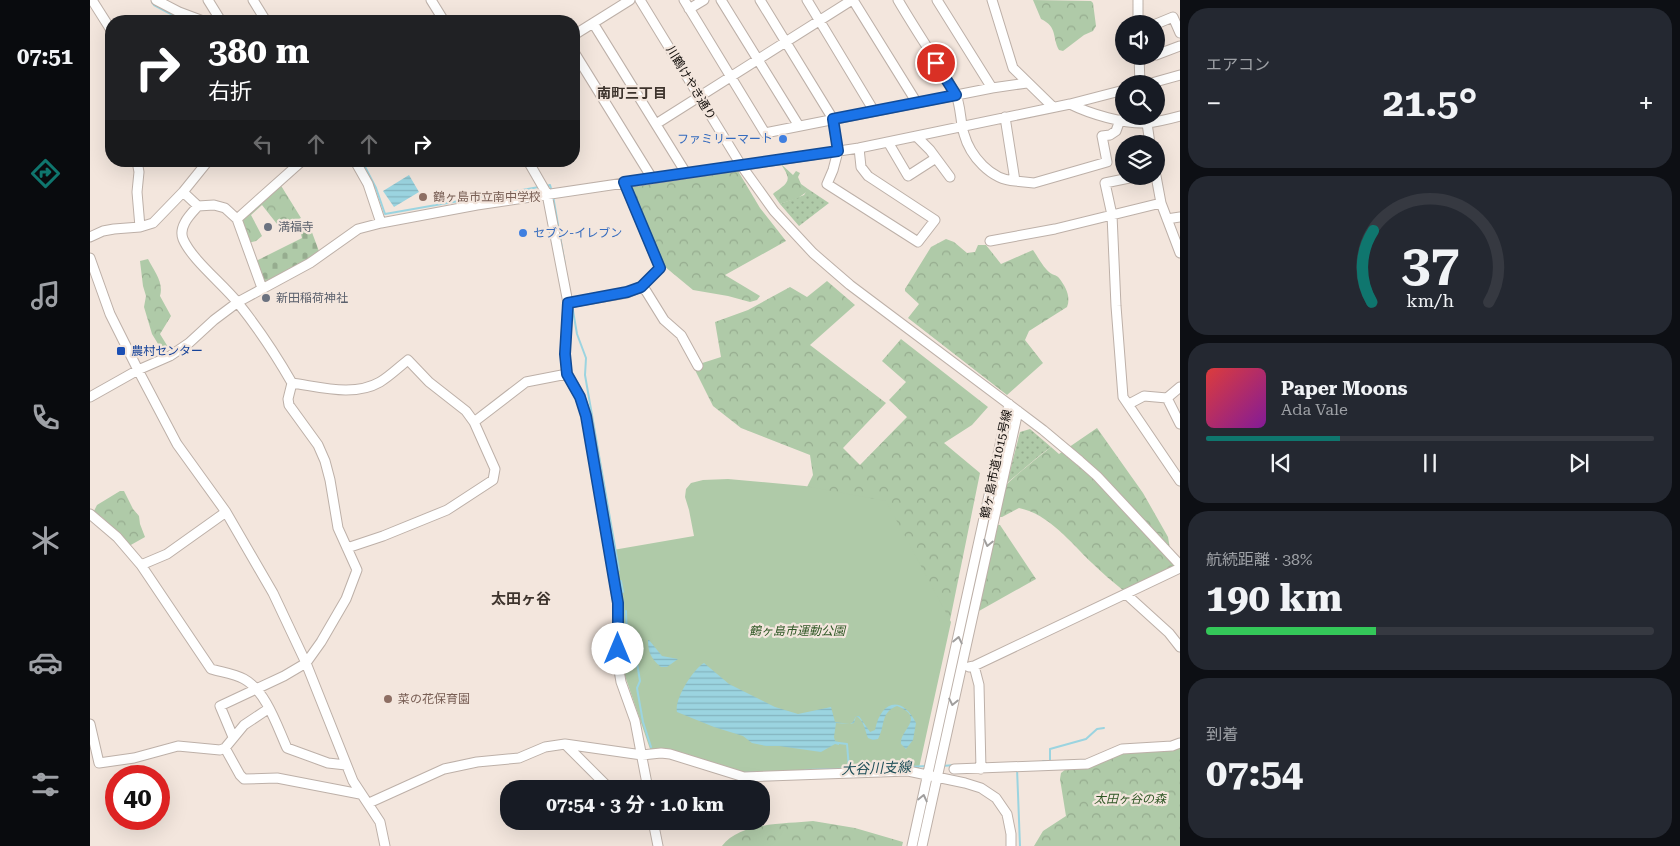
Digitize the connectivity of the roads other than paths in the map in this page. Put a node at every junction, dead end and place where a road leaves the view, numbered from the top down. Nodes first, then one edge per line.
1 (92, 0) edge
2 (156, 0) edge
3 (208, 0) edge
4 (253, 0) edge
5 (431, 0) edge
6 (630, 0) edge
7 (640, 0) edge
8 (684, 0) edge
9 (704, 0) edge
10 (721, 0) edge
11 (760, 0) edge
12 (807, 0) edge
13 (852, 0) edge
14 (898, 0) edge
15 (937, 0) edge
16 (992, 0) edge
17 (1138, 0) edge
18 (689, 9) junction
19 (185, 15) edge
20 (217, 15) edge
21 (262, 15) edge
22 (440, 15) edge
23 (1138, 15) edge
24 (1165, 20) edge
25 (105, 21) edge
26 (820, 21) junction
27 (593, 23) junction
28 (580, 31) edge
29 (1180, 33) edge
30 (786, 42) junction
31 (1180, 46) edge
32 (1165, 52) edge
33 (758, 59) junction
34 (580, 62) edge
35 (1180, 75) edge
36 (731, 76) junction
37 (1165, 79) edge
38 (1027, 82) junction
39 (992, 88) junction
40 (1115, 92) edge
41 (956, 95) junction
42 (698, 96) junction
43 (917, 103) junction
44 (1070, 104) junction
45 (1053, 107) junction
46 (874, 111) junction
47 (1180, 116) edge
48 (1005, 117) junction
49 (1165, 117) edge
50 (833, 119) junction
51 (1115, 119) edge
52 (656, 124) junction
53 (1118, 125) edge
54 (799, 126) junction
55 (962, 126) junction
56 (916, 136) junction
57 (888, 142) junction
58 (859, 148) junction
59 (838, 151) junction
60 (936, 158) junction
61 (741, 165) junction
62 (138, 167) edge
63 (203, 167) edge
64 (295, 167) edge
65 (358, 167) edge
66 (531, 167) edge
67 (686, 173) junction
68 (950, 177) dead end
69 (652, 178) junction
70 (1015, 181) junction
71 (1115, 181) edge
72 (624, 182) junction
73 (1158, 185) edge
74 (544, 189) junction
75 (183, 192) junction
76 (1161, 203) junction
77 (198, 206) junction
78 (1112, 215) junction
79 (1180, 217) edge
80 (237, 219) junction
81 (1167, 219) junction
82 (382, 223) junction
83 (140, 227) junction
84 (90, 237) edge
85 (990, 241) dead end
86 (1180, 253) edge
87 (90, 258) edge
88 (641, 287) junction
89 (262, 288) junction
90 (238, 302) junction
91 (568, 303) junction
92 (698, 366) dead end
93 (138, 370) junction
94 (567, 374) junction
95 (292, 383) junction
96 (1180, 386) edge
97 (90, 397) edge
98 (1167, 398) junction
99 (1009, 404) junction
100 (1128, 404) junction
101 (1018, 410) junction
102 (474, 422) junction
103 (1180, 424) edge
104 (1179, 476) edge
105 (226, 512) junction
106 (90, 514) edge
107 (347, 548) junction
108 (141, 565) junction
109 (1180, 567) edge
110 (1126, 594) junction
111 (1180, 647) edge
112 (306, 663) junction
113 (974, 666) junction
114 (960, 669) junction
115 (257, 690) junction
116 (268, 709) junction
117 (90, 724) edge
118 (233, 737) junction
119 (1180, 743) edge
120 (565, 744) junction
121 (225, 748) junction
122 (642, 755) junction
123 (346, 765) junction
124 (954, 769) dead end
125 (981, 769) junction
126 (933, 775) junction
127 (600, 780) edge
128 (646, 780) edge
129 (360, 794) junction
130 (369, 803) junction
131 (655, 830) edge
132 (385, 846) edge
133 (658, 846) edge
134 (912, 846) edge
135 (922, 846) edge
136 (1012, 846) edge

1 - 25 street
2 - 19 street
3 - 20 street
4 - 21 street
5 - 22 street
6 - 27 street
7 - 42 street, 川鶴けやき通り
8 - 18 street
9 - 18 street
10 - 33 street
11 - 30 street
12 - 26 street
13 - 26 street
13 - 43 street
14 - 41 street
15 - 39 street
16 - 38 street
17 - 23 street
18 - 36 street
24 - 29 street
26 - 30 street
26 - 46 street
27 - 28 street
27 - 52 street
30 - 33 street
30 - 50 street
31 - 32 street
33 - 36 street
33 - 54 street
34 - 69 street
35 - 37 street
36 - 42 street
36 - 54 street
38 - 39 street
38 - 45 street
39 - 41 street
40 - 44 street
41 - 43 street
41 - 55 street
42 - 52 street
42 - 61 street, 川鶴けやき通り
43 - 46 street
44 - 45 street
44 - 51 street
45 - 48 street
46 - 50 street
47 - 49 street
48 - 55 street
48 - 70 street
50 - 54 street
50 - 59 street
52 - 67 street
53 - 70 street
55 - 56 street
55 - 70 street
56 - 57 street
56 - 60 street
57 - 58 street
57 - 60 street
58 - 59 street
58 - 59 street
59 - 61 street
60 - 68 street
61 - 67 street
61 - 99 street, 鶴ヶ島市道1015号線
62 - 83 street
63 - 75 street
64 - 80 street
65 - 82 street
66 - 74 street
67 - 69 street
69 - 72 street
71 - 78 street
72 - 74 street
72 - 88 street
73 - 76 street
74 - 82 street
74 - 91 street
75 - 77 street
75 - 83 street
76 - 78 street
76 - 81 street
77 - 80 street
77 - 90 street
78 - 85 street
78 - 100 street
79 - 81 street
80 - 89 street
81 - 86 street
82 - 89 street
83 - 84 street
87 - 93 street
88 - 91 street
88 - 92 street
89 - 90 street
90 - 93 street
90 - 95 street
91 - 94 street
93 - 97 street
93 - 105 street
94 - 102 street
94 - 122 street
95 - 102 street
95 - 107 street
96 - 98 street
98 - 100 street
98 - 103 street
99 - 101 street
126 -> 99 street, 鶴ヶ島市道1015号線
100 - 104 street
101 - 109 street
101 -> 114 street, 鶴ヶ島市道1015号線
102 - 107 street
105 - 108 street
105 - 112 street
106 - 108 street
107 - 112 street
108 - 115 street
109 - 110 street
110 - 111 street
110 - 113 street
112 - 115 street
112 - 123 street
113 - 114 street
113 - 125 street
114 -> 126 street, 鶴ヶ島市道1015号線
115 - 116 street
115 - 118 street
116 - 118 street
116 - 123 street
117 - 121 street
118 - 121 street
119 - 125 street
120 - 122 street
120 - 127 street
120 - 130 street
121 - 129 street
122 - 126 street
122 - 128 street
123 - 129 street
124 - 125 street
134 -> 126 street, 鶴ヶ島市道1015号線
126 - 135 street, 鶴ヶ島市道1015号線
126 - 136 street
129 - 130 street
130 - 132 street
131 - 133 street

